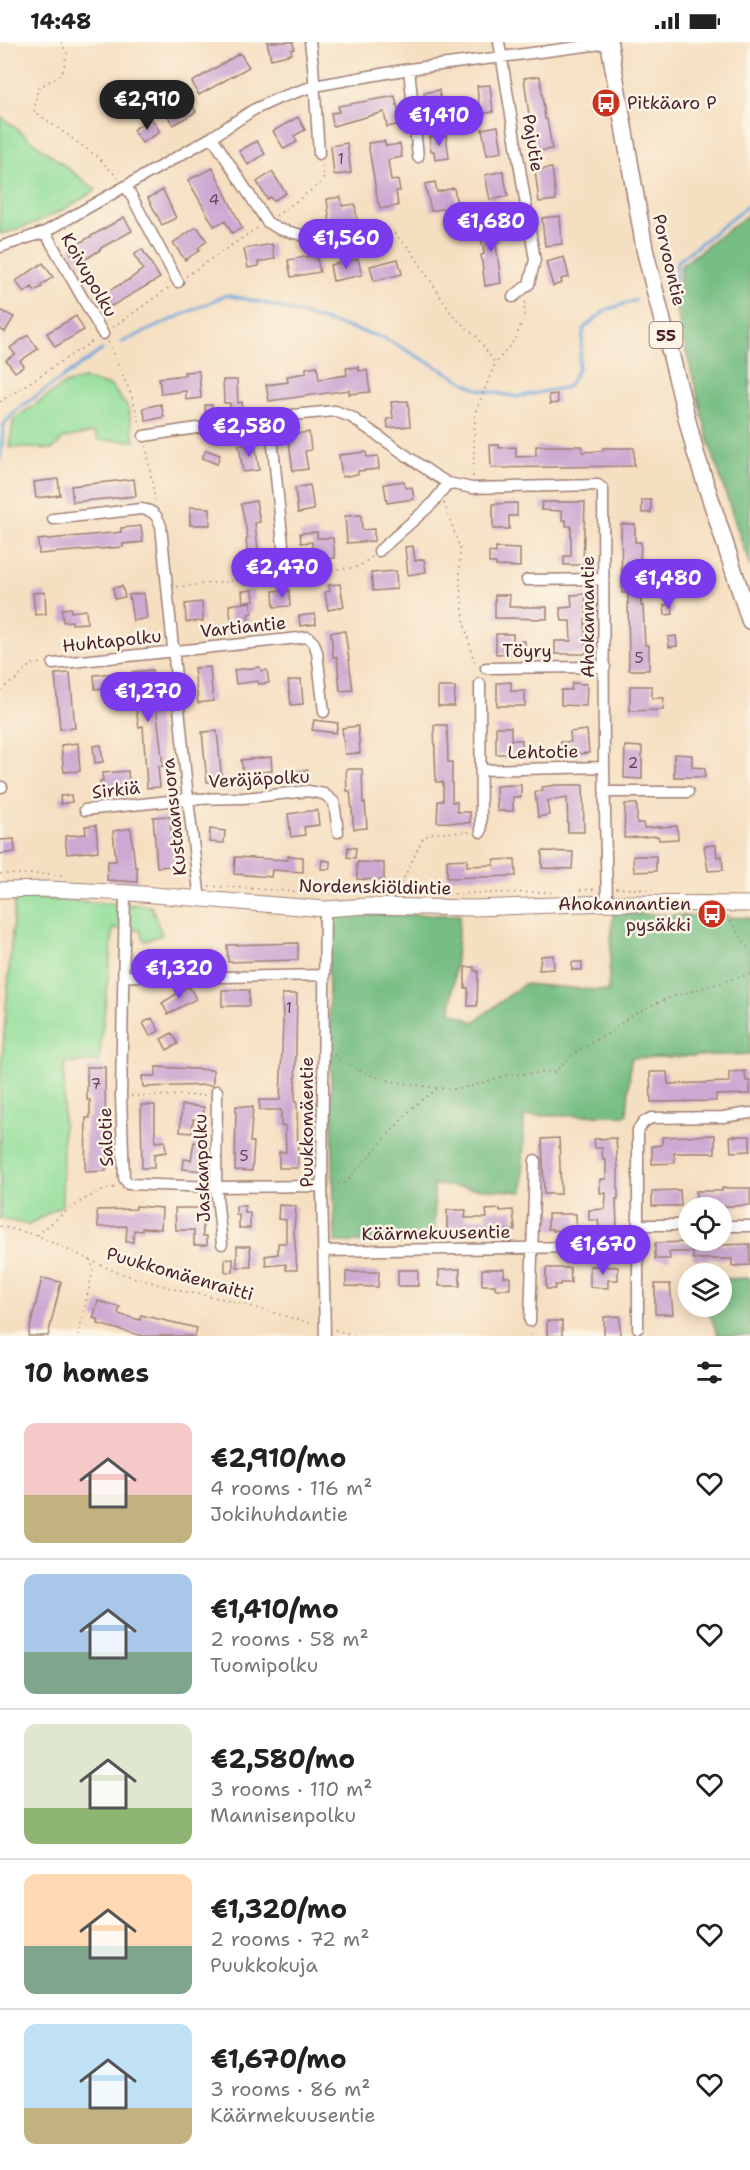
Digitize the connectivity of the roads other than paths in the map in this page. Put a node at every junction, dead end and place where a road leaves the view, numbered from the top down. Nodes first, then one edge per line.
1 (310, 42) edge
2 (499, 42) edge
3 (609, 42) edge
4 (502, 58) junction
5 (409, 69) junction
6 (314, 86) junction
7 (212, 136) junction
8 (319, 154) dead end
9 (418, 157) dead end
10 (124, 184) junction
11 (45, 232) junction
12 (362, 240) road end
13 (0, 248) edge
14 (178, 282) dead end
15 (513, 297) dead end
16 (106, 338) road end
17 (270, 417) junction
18 (144, 436) dead end
19 (448, 483) junction
20 (53, 519) dead end
21 (380, 551) dead end
22 (286, 575) dead end
23 (603, 579) junction
24 (527, 580) dead end
25 (750, 621) edge
26 (175, 651) junction
27 (53, 664) road end
28 (486, 668) dead end
29 (605, 668) junction
30 (480, 684) road end
31 (324, 712) dead end
32 (604, 767) junction
33 (482, 770) junction
34 (605, 792) junction
35 (688, 792) dead end
36 (188, 799) junction
37 (85, 810) dead end
38 (338, 832) dead end
39 (481, 832) road end
40 (0, 890) edge
41 (199, 892) junction
42 (125, 893) junction
43 (607, 895) junction
44 (750, 904) edge
45 (325, 909) junction
46 (324, 975) junction
47 (124, 976) junction
48 (217, 1093) road end
49 (750, 1113) edge
50 (535, 1160) dead end
51 (322, 1186) junction
52 (216, 1187) junction
53 (638, 1225) junction
54 (678, 1226) edge
55 (732, 1226) edge
56 (750, 1226) edge
57 (222, 1244) dead end
58 (638, 1246) junction
59 (532, 1248) junction
60 (324, 1251) junction
61 (530, 1321) dead end
62 (638, 1328) dead end
63 (325, 1331) edge

1 - 6 street
2 - 4 street, Pajutie
3 - 4 street
3 - 25 main road, Porvoontie / 55
4 - 5 street
4 - 15 street, Pajutie
5 - 6 street
5 - 9 street
6 - 7 street
6 - 8 street
7 - 10 street
7 - 12 street
10 - 11 street
10 - 14 street
11 - 13 street
11 - 16 street, Koivupolku
17 - 18 street, Ahokannantie
17 - 19 street, Ahokannantie
17 - 22 street
19 - 21 street
19 - 23 street, Ahokannantie
20 - 26 street, Kustaansuora
23 - 24 street
23 - 29 street, Ahokannantie
26 - 27 street, Huhtapolku
26 - 31 street, Vartiantie
26 - 36 street, Kustaansuora
28 - 29 street, Töyry
29 - 32 street, Ahokannantie
30 - 33 street, Lehtotie
32 - 33 street, Lehtotie
32 - 34 street, Ahokannantie
33 - 39 street, Lehtotie
34 - 35 street
34 - 43 street, Ahokannantie
36 - 37 street, Sirkiä
36 - 38 street, Veräjäpolku
36 - 41 street, Kustaansuora
40 - 42 main road, Nordenskiöldintie
41 - 42 main road, Nordenskiöldintie
41 - 45 main road, Nordenskiöldintie
42 - 47 street, Salotie
43 - 44 main road, Nordenskiöldintie
43 - 45 main road, Nordenskiöldintie
45 - 46 street, Puukkomäentie
46 - 47 street
46 - 51 street, Puukkomäentie
47 - 52 street, Salotie
48 - 52 street, Jaskanpolku
49 - 53 street
50 - 59 street
51 - 52 street, Salotie
51 - 60 street, Puukkomäentie
52 - 57 street, Jaskanpolku
53 - 54 street
53 - 58 street
55 - 56 street
58 - 59 street, Käärmekuusentie
58 - 62 street
59 - 60 street, Käärmekuusentie
59 - 61 street
60 - 63 street, Puukkomäentie

